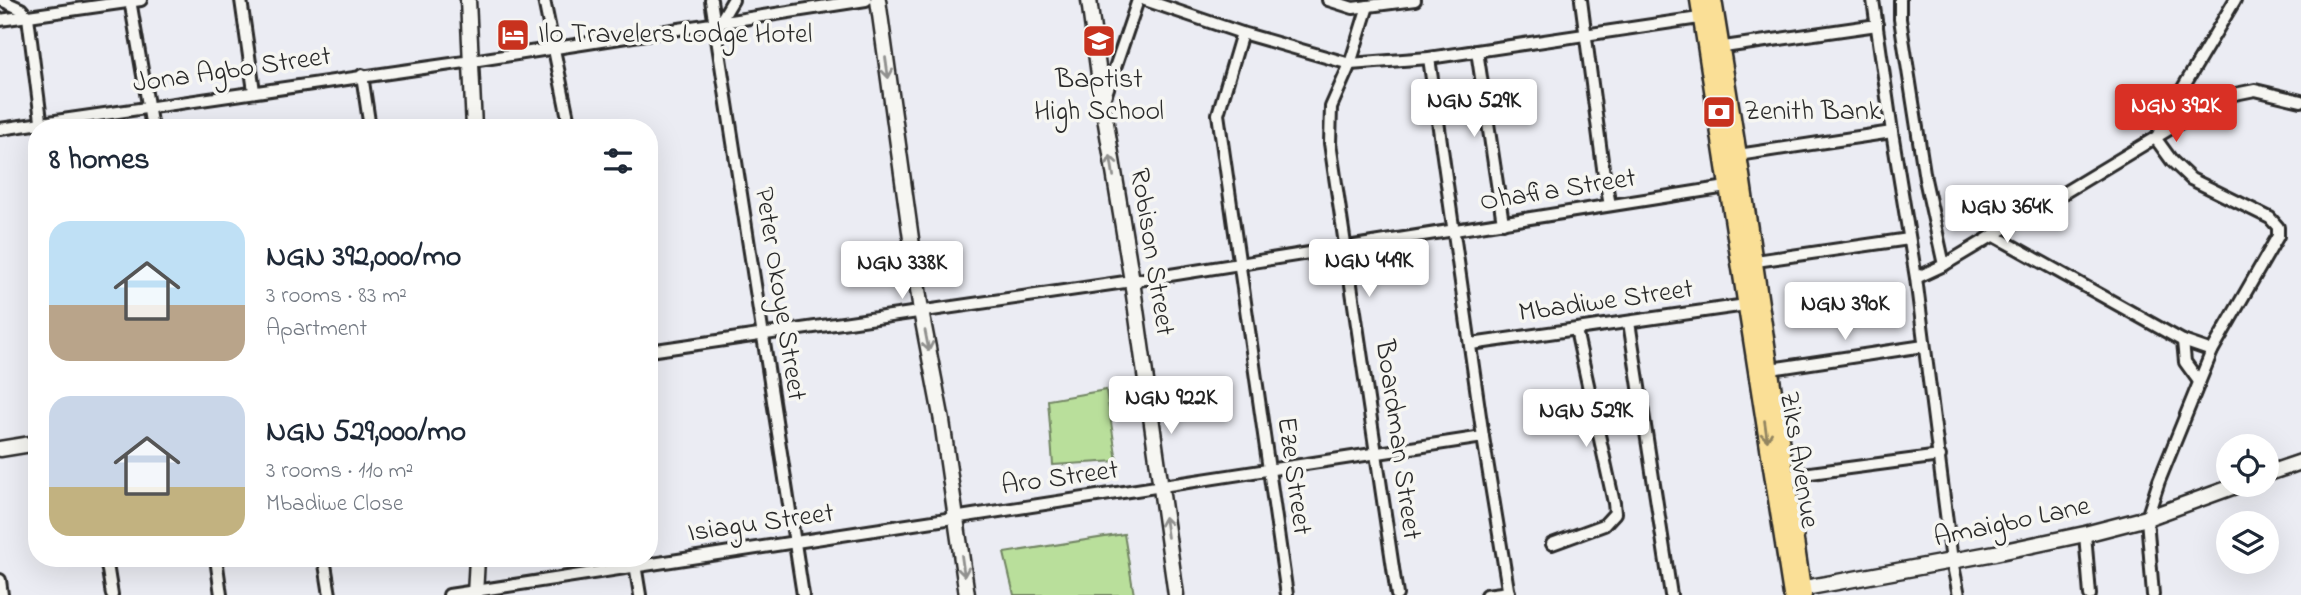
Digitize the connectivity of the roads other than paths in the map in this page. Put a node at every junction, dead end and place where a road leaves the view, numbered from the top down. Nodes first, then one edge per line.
1 (1, 0) edge
2 (242, 0) edge
3 (468, 0) edge
4 (544, 0) edge
5 (712, 0) edge
6 (733, 0) edge
7 (866, 0) edge
8 (878, 0) edge
9 (1089, 0) edge
10 (1138, 0) edge
11 (1145, 0) edge
12 (1328, 0) edge
13 (1415, 0) edge
14 (1581, 0) edge
15 (1699, 0) edge
16 (1873, 0) edge
17 (1900, 0) edge
18 (2235, 0) edge
19 (134, 1) edge
20 (1368, 6) junction
21 (1710, 11) edge
22 (28, 18) junction
23 (0, 20) edge
24 (717, 23) junction
25 (1877, 25) junction
26 (1242, 33) junction
27 (1586, 35) junction
28 (553, 47) junction
29 (1713, 48) junction
30 (1477, 51) junction
31 (1429, 58) junction
32 (472, 61) junction
33 (1350, 64) junction
34 (362, 75) junction
35 (254, 91) junction
36 (2301, 101) edge
37 (1103, 105) junction
38 (149, 106) junction
39 (40, 119) edge
40 (75, 119) edge
41 (151, 119) edge
42 (369, 119) edge
43 (474, 119) edge
44 (569, 119) edge
45 (28, 126) edge
46 (0, 129) edge
47 (1892, 132) junction
48 (2156, 139) junction
49 (1738, 155) junction
50 (1736, 185) junction
51 (1610, 205) junction
52 (1503, 223) junction
53 (1453, 230) junction
54 (1993, 235) junction
55 (1909, 239) junction
56 (1345, 246) junction
57 (1748, 263) junction
58 (1240, 264) junction
59 (1944, 265) junction
60 (1916, 278) junction
61 (1132, 281) junction
62 (1753, 304) junction
63 (921, 311) junction
64 (1629, 322) junction
65 (1576, 330) junction
66 (763, 334) junction
67 (2183, 341) junction
68 (1471, 344) junction
69 (1924, 346) junction
70 (658, 350) edge
71 (2213, 351) junction
72 (1764, 370) junction
73 (2199, 380) junction
74 (1483, 437) junction
75 (28, 444) edge
76 (0, 449) edge
77 (1377, 452) junction
78 (1940, 456) junction
79 (2301, 462) edge
80 (1269, 468) junction
81 (2279, 470) edge
82 (1780, 477) junction
83 (1160, 488) junction
84 (2216, 493) edge
85 (956, 517) junction
86 (2147, 517) junction
87 (2085, 534) junction
88 (797, 543) junction
89 (1552, 544) dead end
90 (658, 559) edge
91 (1952, 561) junction
92 (107, 567) edge
93 (217, 567) edge
94 (325, 567) edge
95 (476, 567) edge
96 (609, 567) edge
97 (636, 567) edge
98 (0, 580) edge
99 (1797, 592) edge
100 (475, 593) edge
101 (1509, 593) edge
102 (2, 595) edge
103 (111, 595) edge
104 (221, 595) edge
105 (330, 595) edge
106 (449, 595) edge
107 (640, 595) edge
108 (803, 595) edge
109 (967, 595) edge
110 (1176, 595) edge
111 (1287, 595) edge
112 (1397, 595) edge
113 (1486, 595) edge
114 (1671, 595) edge
115 (1959, 595) edge
116 (2090, 595) edge
117 (2152, 595) edge

1 - 22 street
2 - 35 street
3 - 32 main road
4 - 28 street
5 - 24 street, Peter Okoye Street
6 - 24 street
7 - 24 street, Jona Agbo Street
8 -> 63 main road
9 - 37 main road, Robison Street
10 - 37 street
11 - 26 street
12 - 20 street
13 - 20 street
14 - 27 street
15 - 21 main road, Ziks Avenue
16 - 25 street
17 - 59 street
18 - 48 street
19 - 22 street
19 - 38 street
20 - 33 street, Boardman Street
21 - 27 street
21 - 29 main road, Ziks Avenue
22 - 23 street
22 - 39 street
24 - 28 street, Jona Agbo Street
24 - 66 street, Peter Okoye Street
25 - 29 street
25 - 47 street
26 - 33 street
26 - 58 street, Eze Street
27 - 30 street
27 - 51 street
28 - 32 street, Jona Agbo Street
28 - 44 street
29 - 49 main road, Ziks Avenue
29 - 50 main road, Ziks Avenue
30 - 31 street
30 - 52 street
31 - 33 street
31 - 53 street
32 - 34 street, Jona Agbo Street
32 - 43 main road
33 - 56 street, Boardman Street
34 - 35 street, Jona Agbo Street
34 - 42 street
35 - 38 street, Jona Agbo Street
36 - 48 street
61 -> 37 main road, Robison Street
38 - 40 street, Jona Agbo Street
38 - 41 street
45 - 46 street, Jona Agbo Street
47 - 49 street
47 - 55 street
48 - 54 street
48 - 71 street
49 - 50 main road, Ziks Avenue
50 - 51 street, Ohafia Street
50 - 57 main road, Ziks Avenue
51 - 52 street, Ohafia Street
52 - 53 street, Ohafia Street
53 - 56 street, Ohafia Street
53 - 68 street
54 - 59 street
54 - 67 street
55 - 57 street
55 - 60 street
56 - 58 street, Ohafia Street
56 - 77 street, Boardman Street
57 - 62 main road, Ziks Avenue
58 - 61 street, Ohafia Street
58 - 80 street, Eze Street
59 - 60 street
60 - 69 street
61 - 63 street, Ohafia Street
61 - 83 main road, Robison Street
62 - 64 street, Mbadiwe Street
62 - 72 main road, Ziks Avenue
63 - 66 street, Ohafia Street
63 -> 85 main road
64 - 65 street, Mbadiwe Street
64 - 114 street
65 - 68 street, Mbadiwe Street
65 - 89 street
66 - 70 street, Ohafia Street
66 - 88 street, Peter Okoye Street
67 - 71 street
67 - 73 street
68 - 74 street
69 - 72 street
69 - 78 street
71 - 73 street
72 - 82 main road, Ziks Avenue
73 - 86 street
74 - 77 street, Aro Street
74 - 101 street
75 - 76 main road
77 - 80 street, Aro Street
77 - 112 street, Boardman Street
78 - 82 street
78 - 91 street
79 - 81 main road
80 - 83 street, Aro Street
80 - 111 street, Eze Street
82 - 99 main road, Ziks Avenue
83 - 85 street, Aro Street
110 -> 83 main road, Robison Street
84 - 86 main road, Amaigbo Lane
85 - 88 street, Isiagu Street
85 -> 109 main road
86 - 87 main road, Amaigbo Lane
86 - 117 street
87 - 91 main road, Amaigbo Lane
87 - 116 street
88 - 90 street, Isiagu Street
88 - 108 street, Peter Okoye Street
91 - 99 main road, Amaigbo Lane
91 - 115 street
92 - 103 street
93 - 104 street
94 - 105 street
95 - 100 main road
96 - 100 street, Isiagu Street
97 - 107 street
98 - 102 street
100 - 106 street, Isiagu Street
101 - 113 street

